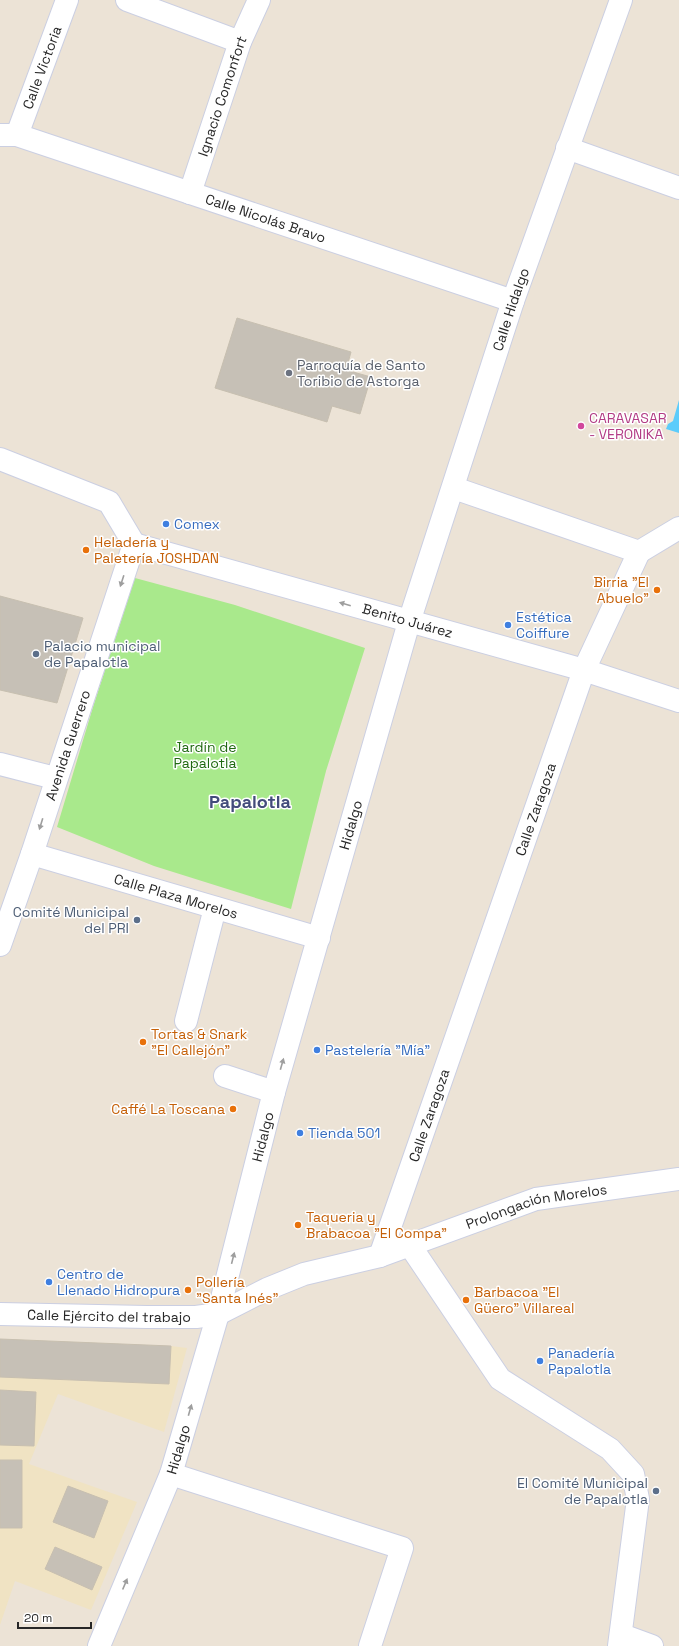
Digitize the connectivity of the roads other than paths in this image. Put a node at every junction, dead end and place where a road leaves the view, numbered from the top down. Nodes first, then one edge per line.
1 (67, 0) edge
2 (127, 0) edge
3 (259, 0) edge
4 (621, 0) edge
5 (240, 42) junction
6 (9, 135) edge
7 (567, 148) junction
8 (679, 188) edge
9 (190, 193) junction
10 (513, 301) junction
11 (0, 459) edge
12 (454, 488) junction
13 (679, 528) edge
14 (134, 544) junction
15 (638, 552) junction
16 (409, 622) junction
17 (584, 670) junction
18 (679, 701) edge
19 (0, 764) edge
20 (56, 778) junction
21 (32, 854) junction
22 (215, 908) junction
23 (319, 938) junction
24 (0, 945) edge
25 (186, 1021) dead end
26 (225, 1076) dead end
27 (274, 1092) junction
28 (679, 1179) edge
29 (409, 1244) junction
30 (380, 1256) junction
31 (0, 1314) edge
32 (218, 1314) junction
33 (171, 1474) junction
34 (620, 1640) edge
35 (99, 1646) edge
36 (370, 1646) edge
37 (652, 1646) edge

1 - 6 street, Calle Victoria
2 - 5 street
3 - 5 street, Ignacio Comonfort
4 - 7 street, Calle Hidalgo
5 - 9 street, Ignacio Comonfort
6 - 9 street, Calle Nicolás Bravo
7 - 8 street
7 - 10 street, Calle Hidalgo
9 - 10 street, Calle Nicolás Bravo
10 - 12 street, Calle Hidalgo
11 - 14 street
12 - 15 street
12 - 16 street, Calle Hidalgo
13 - 15 street
16 -> 14 street, Benito Juárez
14 -> 20 street, Avenida Guerrero
15 - 17 street, Calle Zaragoza
16 - 17 street, Benito Juárez
16 - 23 street, Hidalgo
17 - 18 street, Benito Juárez
17 - 30 street, Calle Zaragoza
19 - 20 street
20 -> 21 street, Avenida Guerrero
21 - 22 street, Calle Plaza Morelos
21 - 24 street, Avenida Guerrero
22 - 23 street, Calle Plaza Morelos
22 - 25 street
27 -> 23 street, Hidalgo
26 - 27 street
32 -> 27 street, Hidalgo
28 - 29 street, Prolongación Morelos
29 - 30 street, Prolongación Morelos
29 - 34 street
30 - 32 street, Prolongación Morelos
31 - 32 street, Calle Ejército del trabajo
33 -> 32 street, Hidalgo
35 -> 33 street, Hidalgo
33 - 36 street
34 - 37 street

